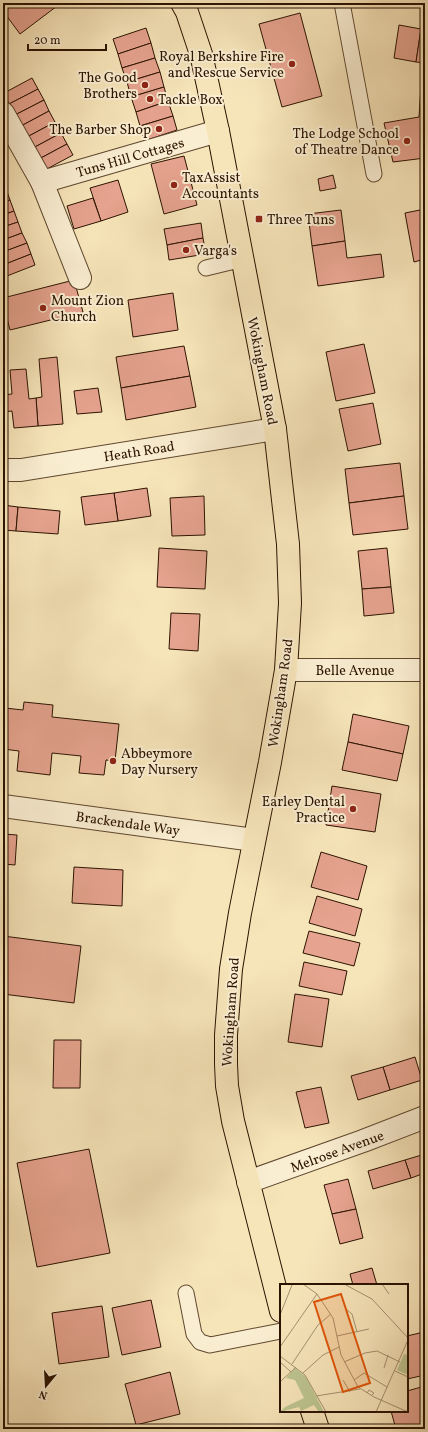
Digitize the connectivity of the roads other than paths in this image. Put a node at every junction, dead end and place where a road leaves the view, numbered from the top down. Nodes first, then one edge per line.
1 (182, 3) edge
2 (342, 3) edge
3 (3, 113) edge
4 (218, 131) junction
5 (374, 174) dead end
6 (42, 182) junction
7 (243, 259) junction
8 (206, 268) dead end
9 (80, 278) dead end
10 (274, 429) junction
11 (3, 470) edge
12 (286, 670) junction
13 (425, 670) edge
14 (3, 806) edge
15 (254, 840) junction
16 (425, 1117) edge
17 (248, 1182) junction
18 (186, 1293) dead end
19 (280, 1307) edge
20 (280, 1331) edge
21 (312, 1412) edge
22 (318, 1429) edge

1 - 4 main road, Wokingham Road
2 - 5 lane
3 - 6 street
4 - 6 street, Tuns Hill Cottages
4 - 7 main road, Wokingham Road
6 - 9 street
7 - 8 lane
7 - 10 main road, Wokingham Road
10 - 11 street, Heath Road
10 - 12 main road, Wokingham Road
12 - 13 street, Belle Avenue
12 - 15 main road, Wokingham Road
14 - 15 street, Brackendale Way
15 - 17 main road, Wokingham Road
16 - 17 street, Melrose Avenue
17 - 19 main road, Wokingham Road
18 - 20 lane
21 - 22 main road

